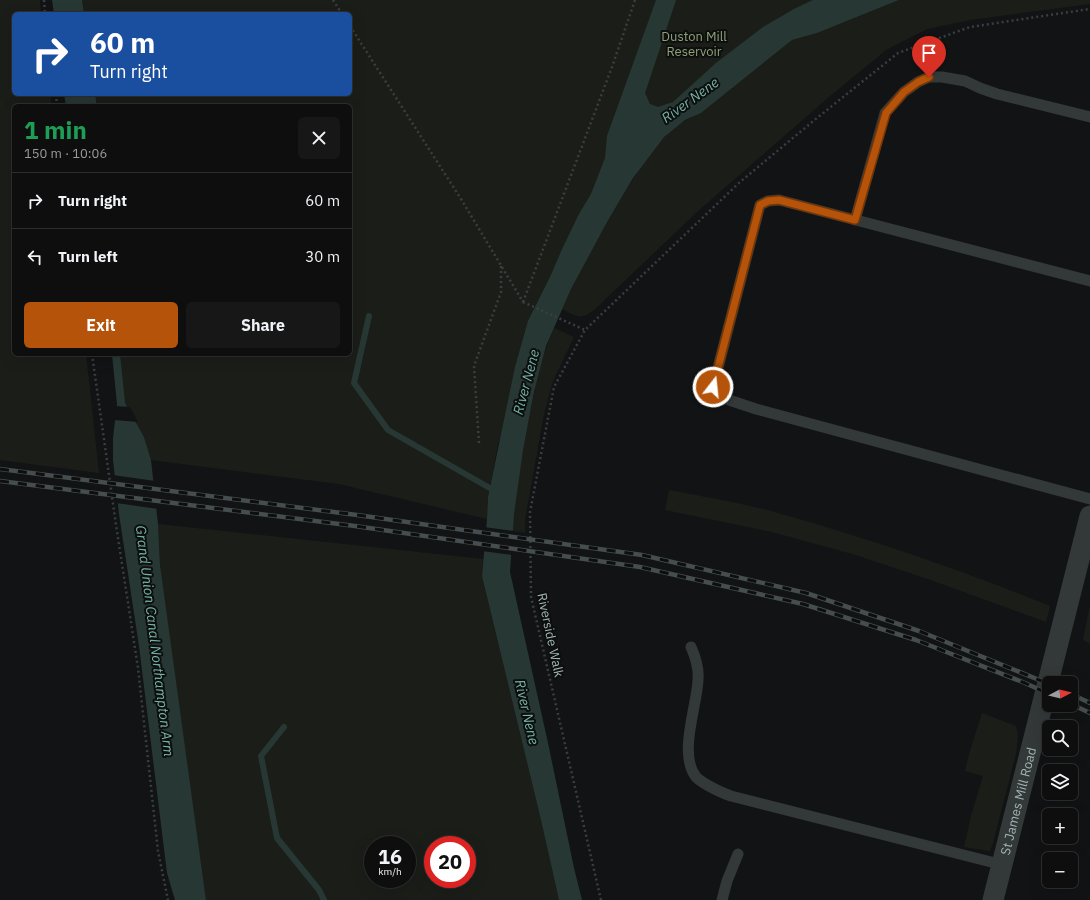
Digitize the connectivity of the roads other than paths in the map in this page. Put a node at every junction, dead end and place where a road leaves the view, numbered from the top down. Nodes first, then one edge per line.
1 (1090, 117) edge
2 (855, 220) junction
3 (1090, 281) edge
4 (1090, 499) edge
5 (1090, 516) edge
6 (691, 647) dead end
7 (738, 854) dead end
8 (1003, 865) junction
9 (722, 900) edge
10 (993, 900) edge

1 - 2 lane
2 - 3 lane
2 - 4 lane
5 - 8 street, St James Mill Road
6 - 8 lane
7 - 9 lane
8 - 10 street, St James Mill Road

